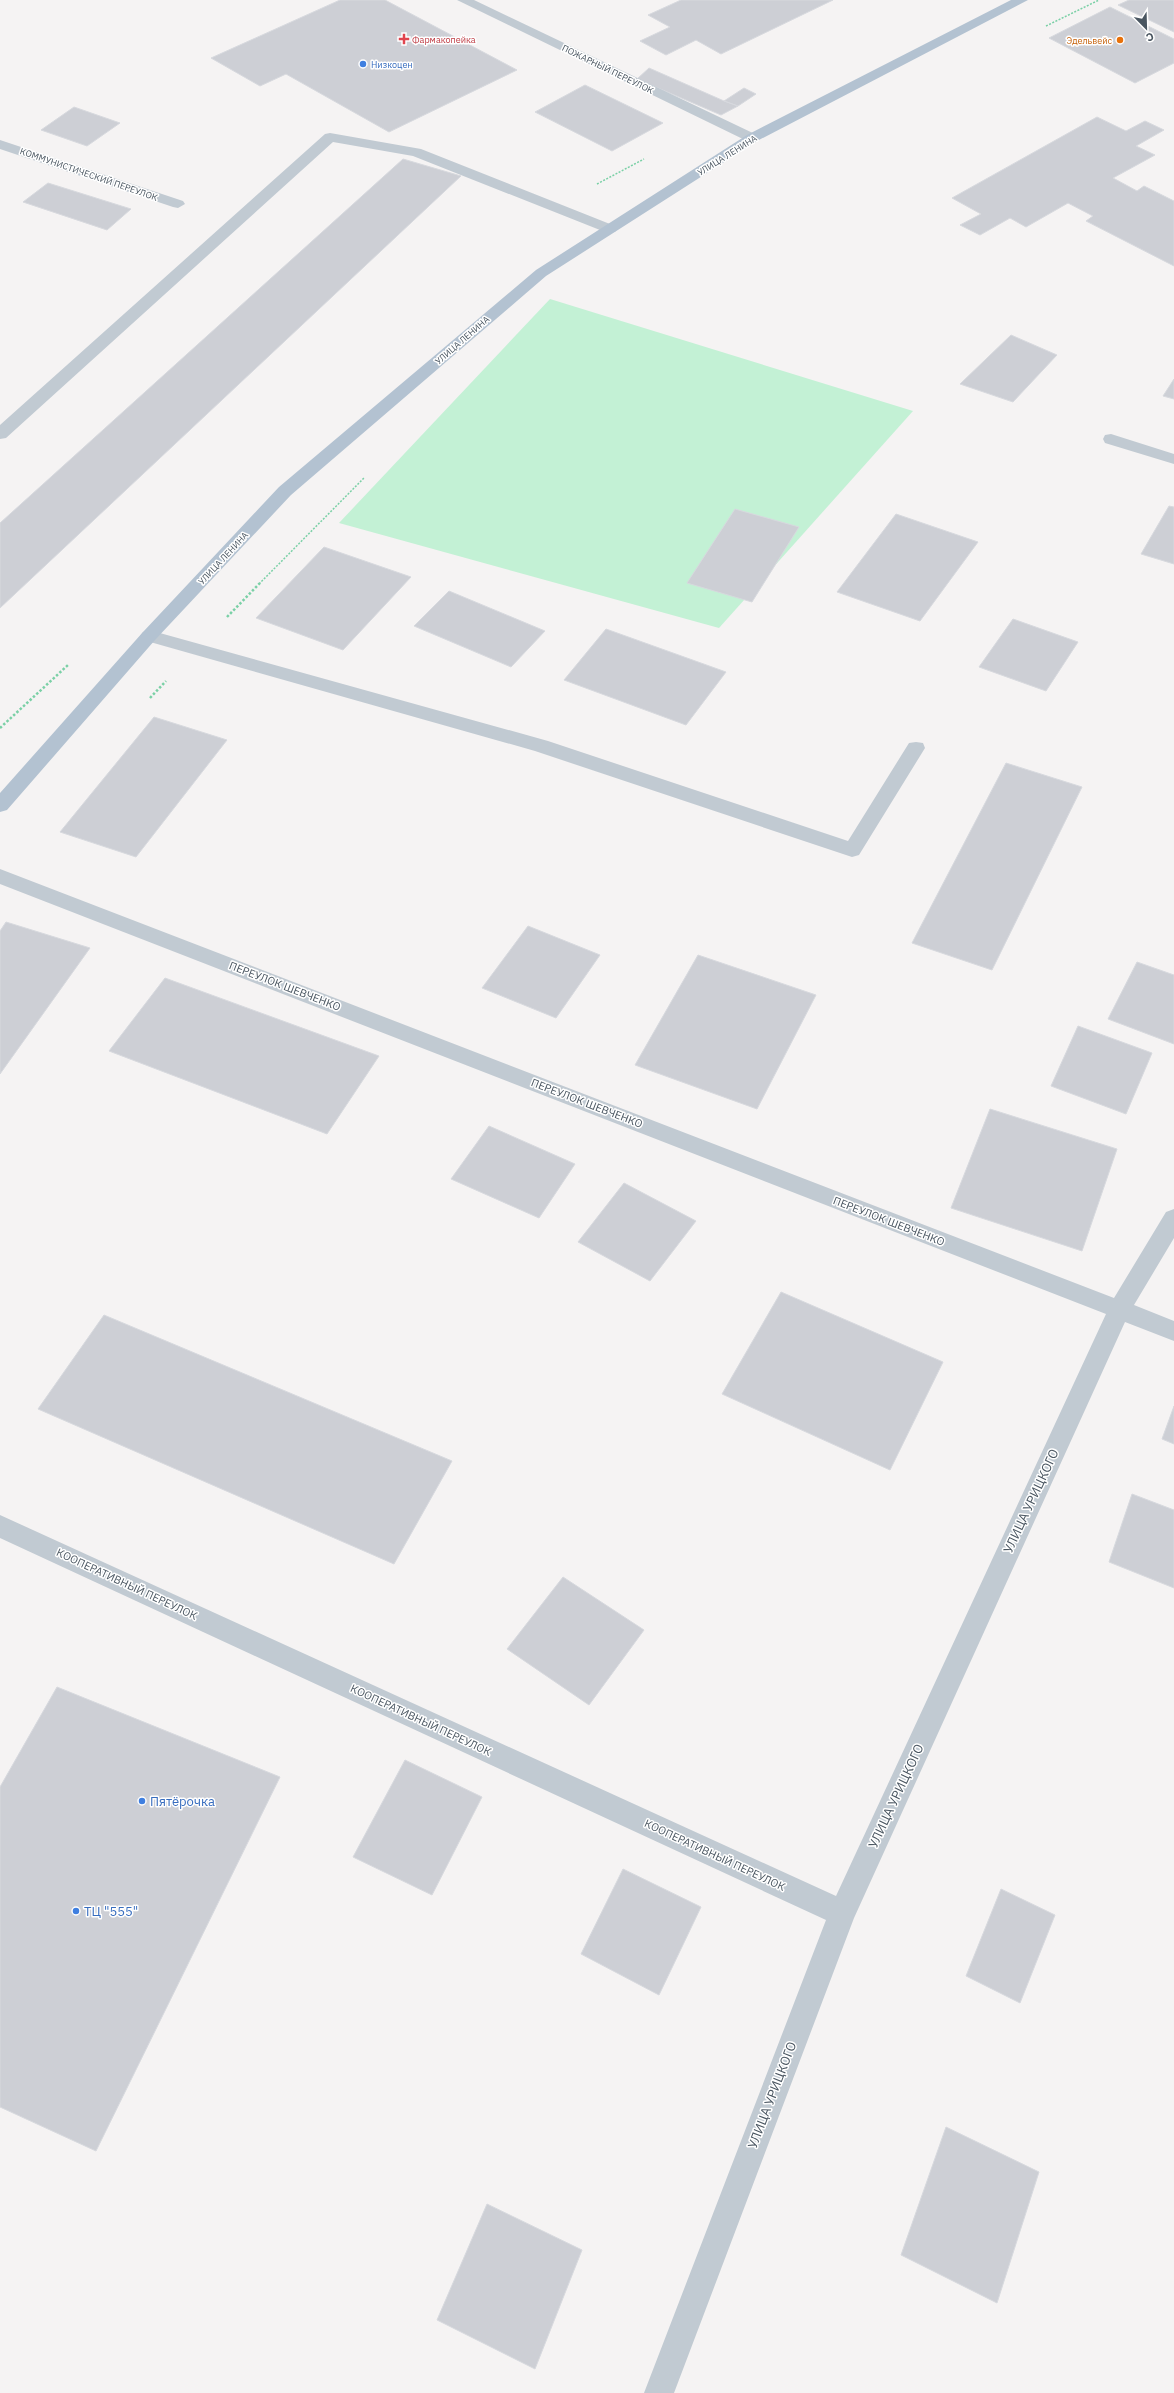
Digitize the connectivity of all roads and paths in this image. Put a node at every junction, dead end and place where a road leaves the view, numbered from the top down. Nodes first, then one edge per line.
1 (464, 0) edge
2 (1021, 0) edge
3 (1099, 0) edge
4 (1043, 28) dead end
5 (752, 138) junction
6 (0, 144) edge
7 (178, 204) dead end
8 (610, 229) junction
9 (0, 434) edge
10 (1111, 439) dead end
11 (1174, 459) edge
12 (370, 473) dead end
13 (149, 636) junction
14 (195, 649) junction
15 (148, 702) dead end
16 (916, 748) dead end
17 (2, 799) edge
18 (0, 876) edge
19 (1174, 1218) edge
20 (1119, 1310) junction
21 (1174, 1331) edge
22 (0, 1526) edge
23 (842, 1913) junction
24 (659, 2393) edge

1 - 5 street, ПОЖАРНЫЙ ПЕРЕУЛОК
2 - 5 main road, УЛИЦА ЛЕНИНА
3 - 4 path
5 - 8 main road, УЛИЦА ЛЕНИНА
6 - 7 street, КОММУНИСТИЧЕСКИЙ ПЕРЕУЛОК
8 - 9 street
8 - 13 main road, УЛИЦА ЛЕНИНА
10 - 11 street
12 - 14 path
13 - 14 street
13 - 17 main road, УЛИЦА ЛЕНИНА
14 - 15 path
14 - 16 street
18 - 20 street, ПЕРЕУЛОК ШЕВЧЕНКО
19 - 20 street, УЛИЦА УРИЦКОГО
20 - 21 street, ПЕРЕУЛОК ШЕВЧЕНКО
20 - 23 street, УЛИЦА УРИЦКОГО
22 - 23 street, КООПЕРАТИВНЫЙ ПЕРЕУЛОК
23 - 24 street, УЛИЦА УРИЦКОГО

